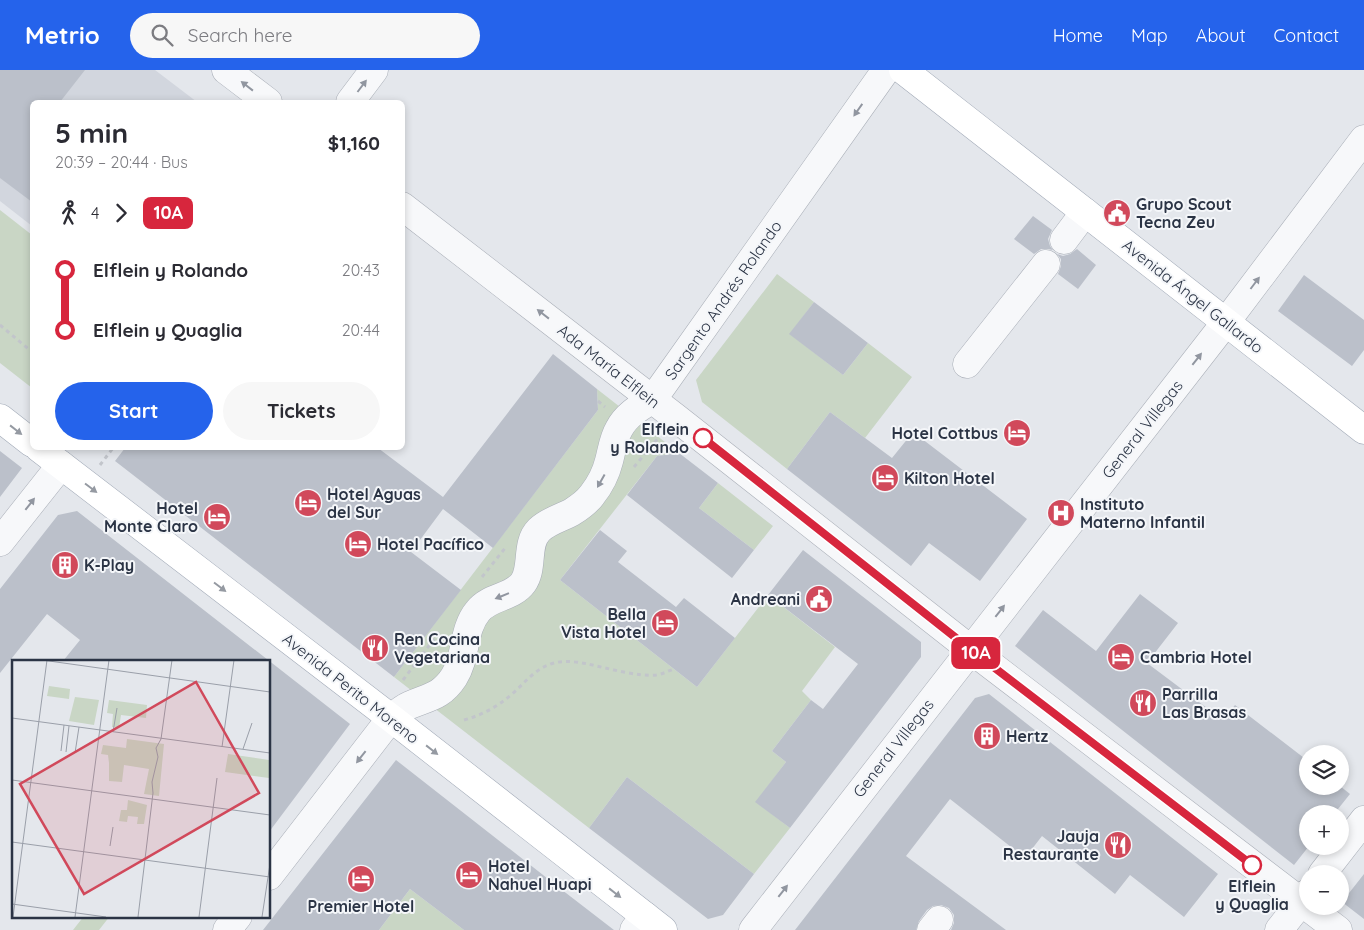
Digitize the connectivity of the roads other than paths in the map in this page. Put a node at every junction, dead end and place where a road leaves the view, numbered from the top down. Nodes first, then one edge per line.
1 (226, 70) edge
2 (374, 70) edge
3 (886, 70) edge
4 (903, 70) edge
5 (265, 100) edge
6 (352, 100) edge
7 (1364, 140) edge
8 (405, 208) edge
9 (1085, 212) junction
10 (1064, 240) dead end
11 (1046, 264) dead end
12 (1226, 322) junction
13 (967, 364) dead end
14 (653, 399) junction
15 (0, 418) edge
16 (1364, 430) edge
17 (30, 441) edge
18 (42, 450) edge
19 (61, 465) junction
20 (0, 542) edge
21 (970, 649) junction
22 (391, 718) junction
23 (1364, 820) edge
24 (1329, 865) edge
25 (270, 875) edge
26 (1299, 893) edge
27 (1299, 904) edge
28 (1323, 915) edge
29 (236, 918) edge
30 (648, 925) edge
31 (227, 930) edge
32 (753, 930) edge
33 (1279, 930) edge
34 (1338, 930) edge

5 -> 1 street
6 -> 2 street
3 -> 14 street, Sargento Andrés Rolando
4 - 9 main road, Avenida Ángel Gallardo
12 -> 7 street, General Villegas
14 -> 8 street, Ada María Elflein
9 - 10 street
9 - 12 main road, Avenida Ángel Gallardo
11 - 13 street
12 - 16 main road, Avenida Ángel Gallardo
21 -> 12 street, General Villegas
14 - 21 street, Ada María Elflein
14 -> 22 street, Sargento Andrés Rolando
15 -> 17 main road
18 - 19 main road, Avenida Perito Moreno
20 -> 19 street
19 -> 22 main road, Avenida Perito Moreno
21 - 26 street, Ada María Elflein
32 -> 21 street, General Villegas
22 -> 25 street, Sargento Andrés Rolando
22 -> 30 main road, Avenida Perito Moreno
23 - 24 street
27 - 33 street
28 - 34 street, Ada María Elflein
29 - 31 street

